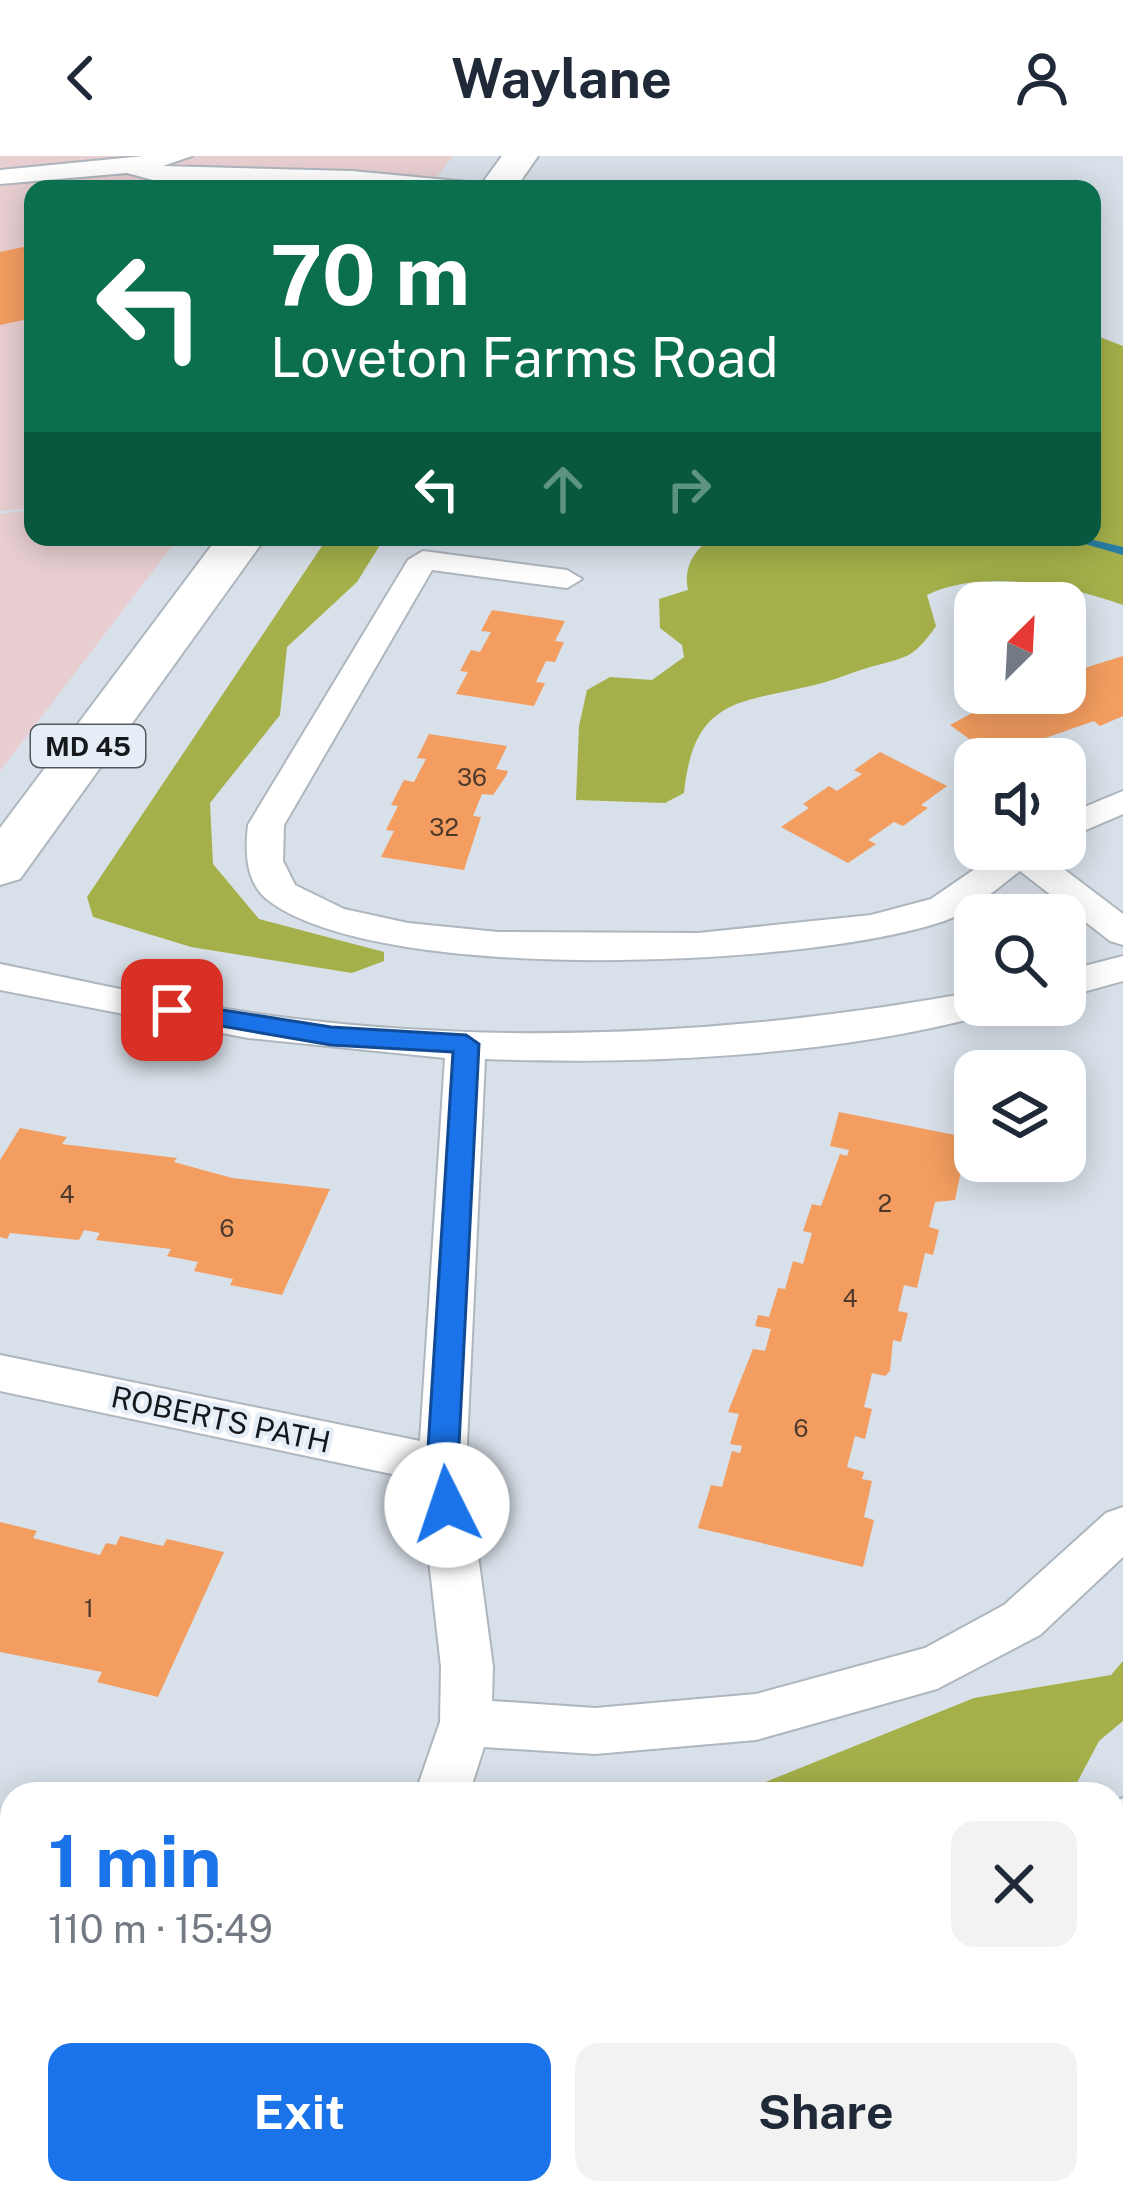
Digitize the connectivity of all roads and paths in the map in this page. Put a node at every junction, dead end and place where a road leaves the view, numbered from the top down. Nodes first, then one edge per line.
1 (181, 156) edge
2 (362, 156) edge
3 (128, 166) junction
4 (495, 168) edge
5 (0, 177) edge
6 (364, 180) edge
7 (235, 546) edge
8 (566, 579) dead end
9 (1123, 801) edge
10 (1086, 818) edge
11 (0, 866) edge
12 (1000, 870) edge
13 (1048, 870) edge
14 (1123, 933) edge
15 (1123, 968) edge
16 (0, 977) edge
17 (1086, 978) edge
18 (954, 1009) edge
19 (466, 1044) junction
20 (0, 1373) edge
21 (442, 1465) junction
22 (1123, 1527) edge
23 (466, 1722) junction
24 (446, 1782) edge

1 - 3 street
2 - 4 street
3 - 5 street
3 - 6 street
7 - 11 main road, MD 45
8 - 12 street
9 - 10 street
13 - 14 street
15 - 17 street
16 - 19 street
18 - 19 street
19 - 21 street
20 - 21 street, ROBERTS PATH
21 - 23 street
22 - 23 street
23 - 24 street

